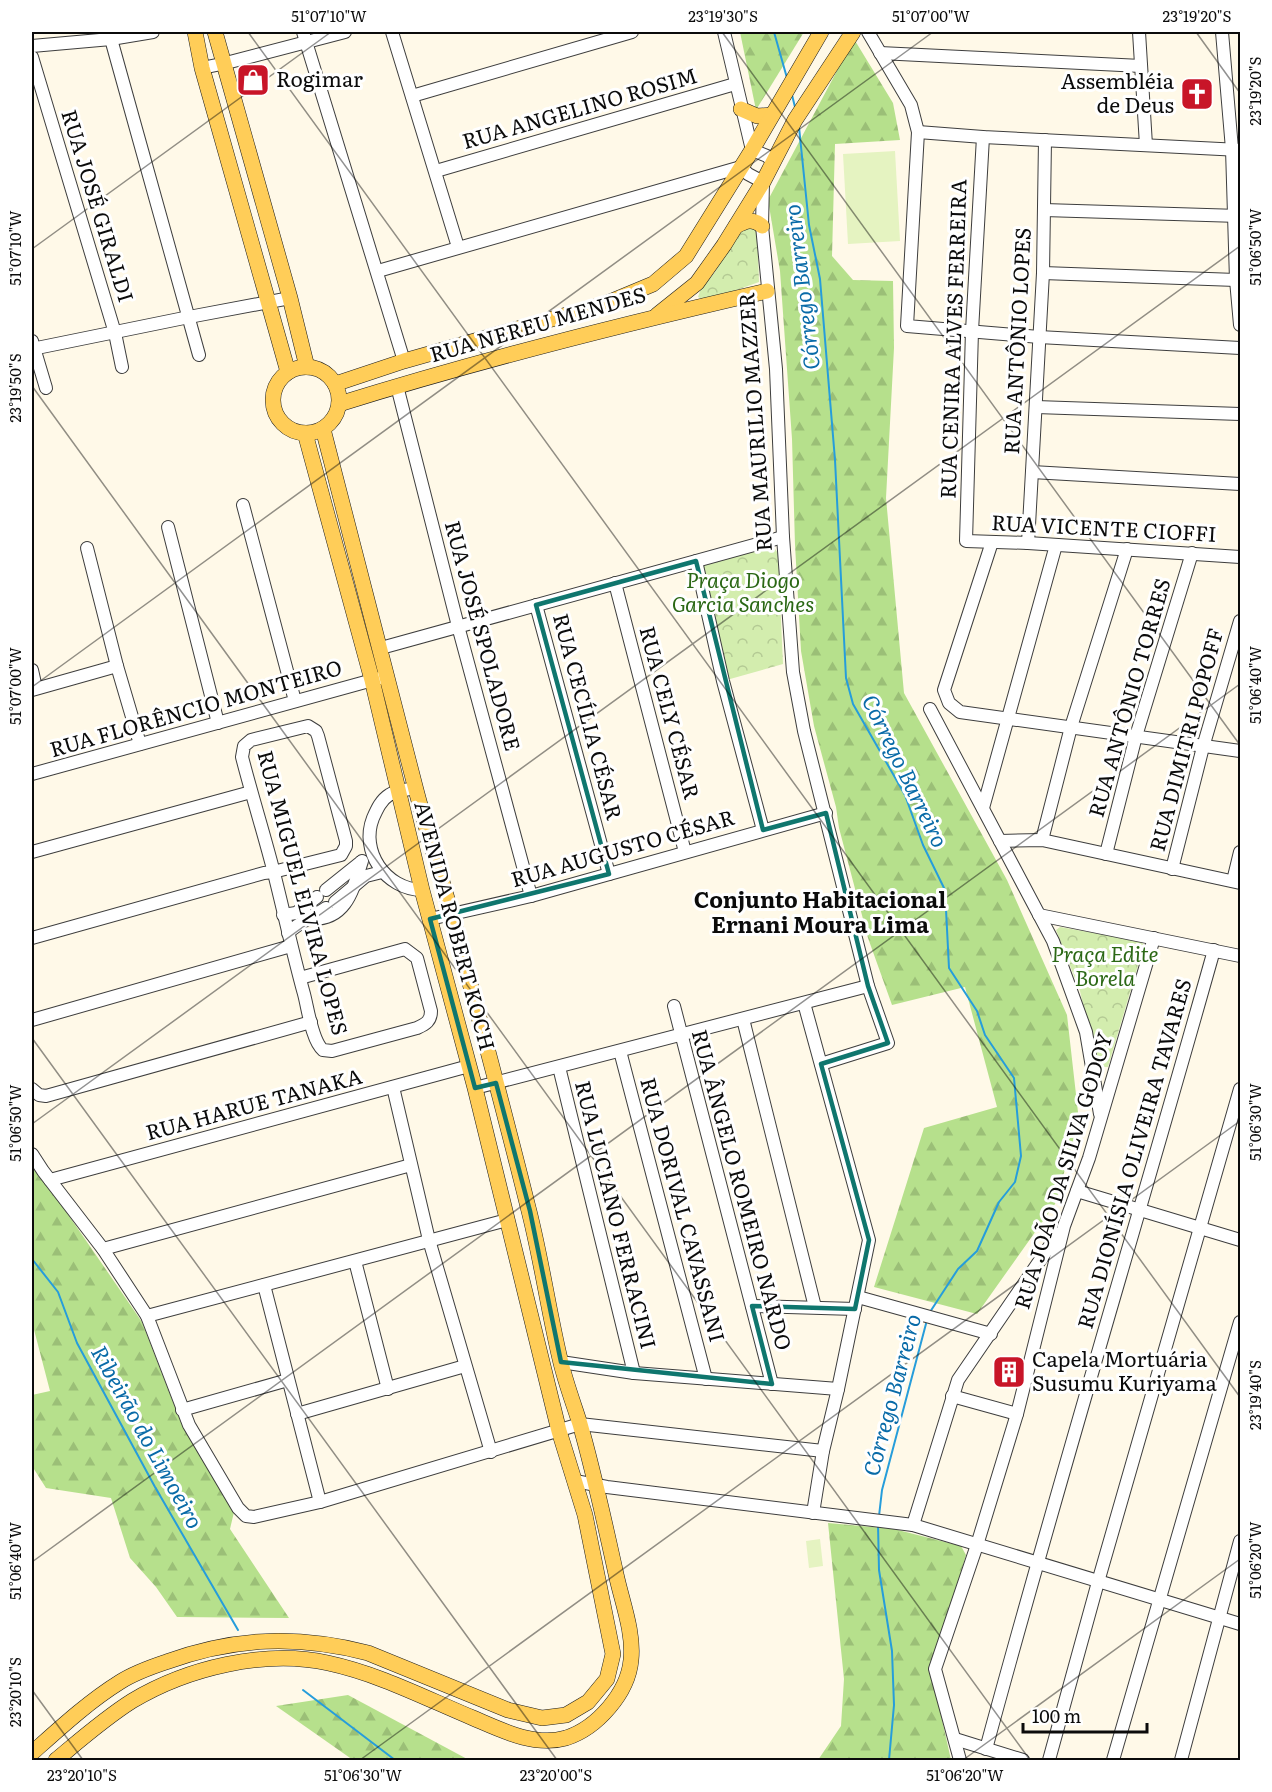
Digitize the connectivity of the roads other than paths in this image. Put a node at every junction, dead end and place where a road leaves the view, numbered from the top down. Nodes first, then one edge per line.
1 (153, 32) edge
2 (195, 32) edge
3 (215, 32) edge
4 (345, 32) edge
5 (392, 32) edge
6 (632, 32) edge
7 (724, 32) edge
8 (821, 32) edge
9 (853, 32) edge
10 (868, 32) edge
11 (1139, 32) edge
12 (1222, 32) edge
13 (304, 37) edge
14 (111, 39) junction
15 (32, 46) edge
16 (880, 53) junction
17 (32, 57) edge
18 (226, 63) junction
19 (1141, 66) junction
20 (202, 68) junction
21 (735, 84) junction
22 (412, 96) junction
23 (741, 109) junction
24 (772, 115) junction
25 (918, 132) junction
26 (983, 138) junction
27 (1045, 140) junction
28 (1146, 145) junction
29 (1236, 149) edge
30 (752, 150) junction
31 (773, 162) junction
32 (741, 167) junction
33 (436, 171) junction
34 (697, 179) junction
35 (763, 182) junction
36 (725, 194) junction
37 (1044, 210) junction
38 (1237, 216) edge
39 (736, 226) junction
40 (762, 226) junction
41 (458, 247) junction
42 (378, 271) junction
43 (1043, 273) junction
44 (1236, 280) junction
45 (767, 291) junction
46 (290, 298) junction
47 (270, 302) junction
48 (655, 316) junction
49 (189, 317) junction
50 (1240, 325) edge
51 (972, 331) junction
52 (115, 333) junction
53 (1039, 337) junction
54 (32, 346) edge
55 (453, 347) junction
56 (1240, 348) edge
57 (199, 355) dead end
58 (404, 361) junction
59 (122, 367) dead end
60 (307, 367) junction
61 (288, 372) junction
62 (444, 374) junction
63 (335, 384) junction
64 (396, 386) junction
65 (46, 388) dead end
66 (339, 404) junction
67 (1036, 406) junction
68 (1240, 414) edge
69 (323, 429) junction
70 (305, 433) junction
71 (1032, 472) junction
72 (1240, 484) edge
73 (243, 505) dead end
74 (168, 527) dead end
75 (783, 537) junction
76 (966, 541) joint
77 (992, 542) junction
78 (1028, 543) junction
79 (1056, 545) junction
80 (87, 548) dead end
81 (1127, 549) junction
82 (1192, 553) junction
83 (1240, 557) edge
84 (696, 561) junction
85 (615, 583) junction
86 (536, 605) junction
87 (1240, 621) edge
88 (458, 626) junction
89 (381, 648) junction
90 (117, 666) junction
91 (32, 670) edge
92 (388, 676) junction
93 (372, 680) junction
94 (34, 689) edge
95 (295, 701) junction
96 (930, 709) dead end
97 (1006, 717) junction
98 (218, 723) junction
99 (1071, 726) junction
100 (1136, 736) junction
101 (140, 744) junction
102 (1203, 747) junction
103 (1240, 751) edge
104 (32, 774) edge
105 (416, 788) junction
106 (397, 791) junction
107 (251, 792) junction
108 (983, 808) junction
109 (826, 813) junction
110 (763, 830) junction
111 (1042, 840) junction
112 (1000, 841) junction
113 (370, 846) junction
114 (32, 852) edge
115 (685, 852) junction
116 (1240, 852) edge
117 (1106, 854) junction
118 (362, 861) junction
119 (1172, 869) junction
120 (273, 872) junction
121 (382, 872) junction
122 (609, 874) junction
123 (1237, 882) edge
124 (355, 885) junction
125 (422, 890) junction
126 (531, 896) junction
127 (301, 909) junction
128 (283, 915) junction
129 (452, 915) junction
130 (1039, 915) junction
131 (311, 919) junction
132 (430, 919) junction
133 (288, 933) junction
134 (32, 938) edge
135 (1154, 938) junction
136 (291, 946) junction
137 (1214, 951) junction
138 (1240, 956) edge
139 (300, 978) junction
140 (868, 986) junction
141 (804, 1003) junction
142 (674, 1006) dead end
143 (743, 1018) junction
144 (32, 1020) edge
145 (311, 1022) junction
146 (680, 1035) junction
147 (620, 1051) junction
148 (821, 1064) junction
149 (469, 1066) junction
150 (559, 1067) junction
151 (496, 1083) junction
152 (393, 1087) junction
153 (475, 1088) junction
154 (1240, 1089) edge
155 (34, 1091) edge
156 (1101, 1118) junction
157 (32, 1154) edge
158 (411, 1165) junction
159 (50, 1180) junction
160 (1077, 1191) junction
161 (1141, 1210) junction
162 (507, 1220) junction
163 (1064, 1226) junction
164 (1201, 1228) junction
165 (429, 1240) junction
166 (1240, 1240) edge
167 (103, 1249) junction
168 (356, 1261) junction
169 (264, 1285) junction
170 (856, 1303) junction
171 (752, 1306) junction
172 (815, 1307) junction
173 (147, 1316) junction
174 (1240, 1322) edge
175 (991, 1334) junction
176 (561, 1362) junction
177 (465, 1366) junction
178 (634, 1373) junction
179 (706, 1379) junction
180 (288, 1380) junction
181 (772, 1384) junction
182 (388, 1389) junction
183 (838, 1389) junction
184 (952, 1396) junction
185 (182, 1410) junction
186 (297, 1414) junction
187 (1017, 1414) junction
188 (580, 1424) junction
189 (559, 1431) junction
190 (822, 1451) junction
191 (491, 1452) junction
192 (574, 1480) junction
193 (596, 1485) junction
194 (320, 1502) junction
195 (813, 1512) junction
196 (913, 1525) junction
197 (1240, 1541) edge
198 (976, 1545) junction
199 (1036, 1563) junction
200 (1098, 1582) junction
201 (1160, 1600) junction
202 (1218, 1618) junction
203 (1240, 1624) edge
204 (955, 1739) junction
205 (986, 1749) junction
206 (32, 1754) edge
207 (1006, 1758) edge
208 (56, 1761) edge
209 (960, 1761) edge
210 (1023, 1761) edge
211 (1049, 1761) edge
212 (1113, 1761) edge
213 (1181, 1761) edge

1 - 14 street
2 - 20 main road
3 - 18 main road
4 - 13 street
5 - 22 street
6 - 22 street
7 - 21 street
8 - 24 main road, RUA NEREU MENDES
9 - 31 main road, RUA NEREU MENDES
10 - 16 street
11 - 19 street
12 - 29 street
13 - 18 street
13 - 42 street
14 - 15 street
14 - 49 street
16 - 19 street
16 - 25 street
17 - 52 street, RUA JOSÉ GIRALDI
18 - 20 street
18 - 46 main road
19 - 28 street
20 - 47 main road
21 - 23 street
21 - 33 street, RUA ANGELINO ROSIM
22 - 33 street
23 - 24 main road
23 - 30 street
24 - 30 main road, RUA NEREU MENDES
25 - 26 street
25 - 51 street
26 - 27 street
26 - 51 street, RUA CENIRA ALVES FERREIRA
27 - 28 street
27 - 37 street, RUA ANTÔNIO LOPES
28 - 29 street
29 - 38 street
30 - 31 street
30 - 32 main road, RUA NEREU MENDES
31 - 35 main road, RUA NEREU MENDES
32 - 34 street
32 - 35 street
32 - 36 main road, RUA NEREU MENDES
33 - 41 street
34 - 36 street
34 - 41 street
35 - 39 main road, RUA NEREU MENDES
35 - 40 street, RUA MAURILIO MAZZER
36 - 55 main road, RUA NEREU MENDES
37 - 38 street
37 - 43 street, RUA ANTÔNIO LOPES
38 - 44 street
39 - 40 main road
39 - 48 main road, RUA NEREU MENDES
40 - 45 street, RUA MAURILIO MAZZER
41 - 42 street
42 - 58 street
43 - 44 street
43 - 53 street, RUA ANTÔNIO LOPES
44 - 50 street
45 - 48 main road
45 - 75 street, RUA MAURILIO MAZZER
46 - 47 street
46 - 60 main road
47 - 49 street
47 - 61 main road
48 - 62 main road, RUA NEREU MENDES
49 - 52 street
49 - 57 street
51 - 53 street
51 - 76 street, RUA CENIRA ALVES FERREIRA
52 - 54 street
52 - 59 street, RUA JOSÉ GIRALDI
53 - 56 street
53 - 67 street, RUA ANTÔNIO LOPES
54 - 65 street
55 - 58 main road, RUA NEREU MENDES
55 - 62 main road
58 - 63 main road, RUA NEREU MENDES
60 - 61 main road
60 - 63 main road
61 - 70 main road
62 - 64 main road, RUA NEREU MENDES
63 - 66 main road
64 - 66 main road, RUA NEREU MENDES
64 - 88 street, RUA JOSÉ SPOLADORE
66 - 69 main road
67 - 68 street
67 - 71 street, RUA ANTÔNIO LOPES
69 - 70 main road
69 - 89 main road, AVENIDA ROBERT KOCH
70 - 93 main road, AVENIDA ROBERT KOCH
71 - 72 street
71 - 78 street, RUA ANTÔNIO LOPES
73 - 95 street
74 - 98 street
75 - 84 street
75 - 109 street, RUA MAURILIO MAZZER
76 - 77 street, RUA VICENTE CIOFFI
77 - 78 street, RUA VICENTE CIOFFI
77 - 97 street
78 - 79 street, RUA VICENTE CIOFFI
79 - 81 street, RUA VICENTE CIOFFI
79 - 97 street
80 - 90 street
81 - 82 street, RUA VICENTE CIOFFI
81 - 99 street
82 - 83 street, RUA VICENTE CIOFFI
82 - 100 street, RUA ANTÔNIO TORRES
84 - 85 street
84 - 110 street
85 - 86 street
85 - 115 street, RUA CELY CÉSAR
86 - 88 street
86 - 122 street, RUA CECÍLIA CÉSAR
87 - 102 street, RUA DIMITRI POPOFF
88 - 89 street
88 - 126 street, RUA JOSÉ SPOLADORE
89 - 92 main road, AVENIDA ROBERT KOCH
90 - 94 street
90 - 101 street
91 - 94 street
92 - 93 street, RUA FLORÊNCIO MONTEIRO
92 - 105 main road, AVENIDA ROBERT KOCH
93 - 95 street, RUA FLORÊNCIO MONTEIRO
93 - 106 main road, AVENIDA ROBERT KOCH
95 - 98 street, RUA FLORÊNCIO MONTEIRO
96 - 108 street
97 - 99 street
97 - 108 street
98 - 101 street, RUA FLORÊNCIO MONTEIRO
99 - 100 street
99 - 111 street
100 - 102 street
100 - 117 street, RUA ANTÔNIO TORRES
101 - 104 street, RUA FLORÊNCIO MONTEIRO
102 - 103 street
102 - 119 street, RUA DIMITRI POPOFF
105 - 106 street
105 - 129 main road, AVENIDA ROBERT KOCH
106 - 113 street
106 - 125 main road, AVENIDA ROBERT KOCH
107 - 114 street
107 - 120 street, RUA MIGUEL ELVIRA LOPES
107 - 120 street, RUA MIGUEL ELVIRA LOPES
108 - 112 street
109 - 110 street, RUA AUGUSTO CÉSAR
109 - 140 street, RUA MAURILIO MAZZER
110 - 115 street, RUA AUGUSTO CÉSAR
111 - 112 street
111 - 117 street
112 - 130 street
113 - 118 street
113 - 121 street
115 - 122 street, RUA AUGUSTO CÉSAR
116 - 123 street
117 - 119 street
118 - 124 street
118 - 127 street
119 - 123 street
120 - 128 street, RUA MIGUEL ELVIRA LOPES
120 - 134 street
121 - 124 street
121 - 125 street
122 - 126 street, RUA AUGUSTO CÉSAR
124 - 131 street
124 - 131 street
125 - 132 main road, AVENIDA ROBERT KOCH
126 - 129 street, RUA AUGUSTO CÉSAR
127 - 128 street
127 - 131 street
128 - 133 street, RUA MIGUEL ELVIRA LOPES
129 - 132 street, RUA AUGUSTO CÉSAR
129 - 151 main road, AVENIDA ROBERT KOCH
130 - 135 street
130 - 156 street
131 - 133 street
132 - 149 main road, AVENIDA ROBERT KOCH
133 - 136 street, RUA MIGUEL ELVIRA LOPES
135 - 137 street
135 - 156 street, RUA JOÃO DA SILVA GODOY
136 - 139 street, RUA MIGUEL ELVIRA LOPES
136 - 144 street
137 - 138 street
137 - 161 street, RUA DIONÍSIA OLIVEIRA TAVARES
139 - 145 street, RUA MIGUEL ELVIRA LOPES
139 - 145 street, RUA MIGUEL ELVIRA LOPES
140 - 141 street
140 - 148 street, RUA MAURILIO MAZZER
141 - 143 street
141 - 148 street
142 - 146 street, RUA ÂNGELO ROMEIRO NARDO
143 - 146 street
143 - 172 street
145 - 155 street
146 - 147 street
146 - 171 street, RUA ÂNGELO ROMEIRO NARDO
147 - 150 street
147 - 179 street, RUA DORIVAL CAVASSANI
148 - 170 street
149 - 152 street, RUA HARUE TANAKA
149 - 153 main road, AVENIDA ROBERT KOCH
150 - 151 street
150 - 178 street, RUA LUCIANO FERRACINI
151 - 153 street
151 - 176 main road, AVENIDA ROBERT KOCH
152 - 158 street
152 - 159 street, RUA HARUE TANAKA
153 - 162 main road, AVENIDA ROBERT KOCH
154 - 164 street
156 - 160 street, RUA JOÃO DA SILVA GODOY
157 - 159 street
158 - 165 street
158 - 167 street
159 - 167 street
160 - 161 street
160 - 163 street, RUA JOÃO DA SILVA GODOY
161 - 164 street
161 - 199 street, RUA DIONÍSIA OLIVEIRA TAVARES
162 - 165 street
162 - 189 main road, AVENIDA ROBERT KOCH
163 - 175 street
163 - 187 street, RUA JOÃO DA SILVA GODOY
164 - 166 street
164 - 200 street
165 - 168 street
165 - 177 street
167 - 173 street
168 - 169 street
168 - 182 street
169 - 173 street
169 - 180 street
170 - 172 street
170 - 175 street
170 - 183 street
171 - 172 street
171 - 181 street, RUA ÂNGELO ROMEIRO NARDO
173 - 185 street
174 - 201 street
175 - 184 street
176 - 178 street
176 - 188 main road, AVENIDA ROBERT KOCH
177 - 182 street
177 - 191 street
178 - 179 street
179 - 181 street
180 - 185 street
180 - 186 street
181 - 183 street
182 - 186 street
183 - 190 street
184 - 187 street
184 - 196 street
185 - 194 street
186 - 194 street
187 - 198 street, RUA JOÃO DA SILVA GODOY
188 - 189 street
188 - 190 street
188 - 193 main road, AVENIDA ROBERT KOCH
189 - 191 street
189 - 192 main road, AVENIDA ROBERT KOCH
190 - 195 street
191 - 194 street
192 - 193 street
192 - 206 main road, AVENIDA ROBERT KOCH
193 - 195 street
193 - 208 main road, AVENIDA ROBERT KOCH
195 - 196 street
196 - 198 street
197 - 202 street
198 - 199 street
198 - 204 street, RUA JOÃO DA SILVA GODOY
199 - 200 street
199 - 205 street, RUA DIONÍSIA OLIVEIRA TAVARES
200 - 201 street
200 - 211 street
201 - 202 street
201 - 212 street
202 - 203 street
202 - 213 street
204 - 205 street
204 - 209 street, RUA JOÃO DA SILVA GODOY
205 - 207 street
207 - 210 street

